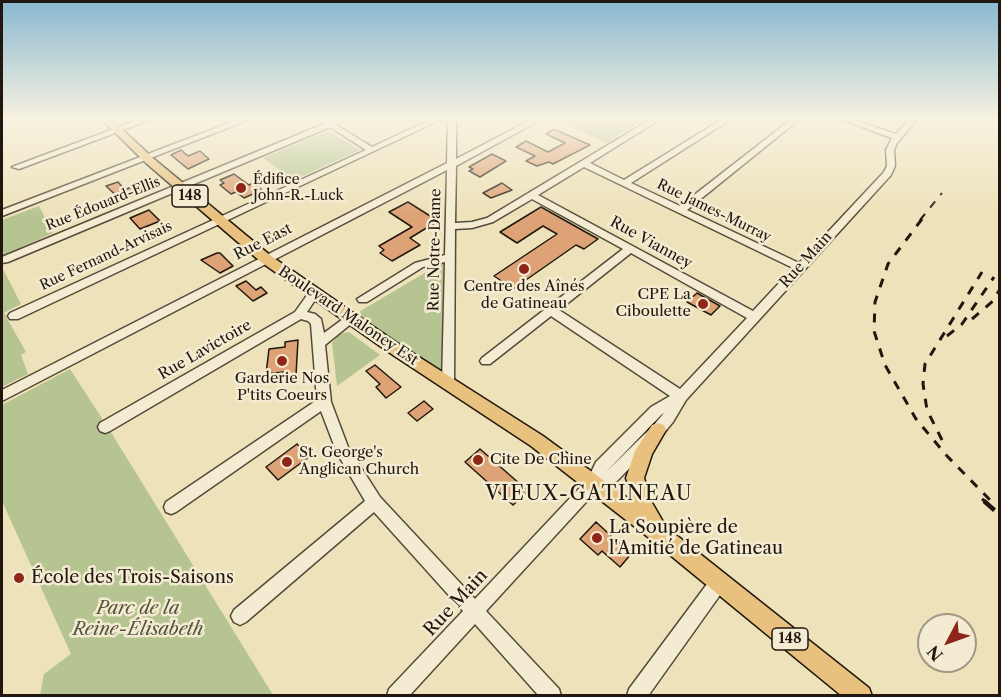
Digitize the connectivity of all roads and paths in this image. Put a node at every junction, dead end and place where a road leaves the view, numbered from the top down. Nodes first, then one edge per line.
1 (62, 151) edge
2 (138, 151) edge
3 (165, 151) edge
4 (268, 151) edge
5 (371, 151) edge
6 (451, 151) edge
7 (476, 151) edge
8 (606, 151) edge
9 (677, 151) edge
10 (757, 151) edge
11 (890, 151) edge
12 (146, 158) junction
13 (451, 163) junction
14 (584, 164) junction
15 (16, 167) dead end
16 (625, 183) junction
17 (180, 187) junction
18 (532, 195) junction
19 (681, 210) junction
20 (2, 213) edge
21 (219, 221) junction
22 (451, 226) junction
23 (630, 249) junction
24 (450, 258) junction
25 (4, 260) dead end
26 (266, 260) junction
27 (799, 267) junction
28 (314, 294) junction
29 (363, 299) dead end
30 (551, 311) junction
31 (14, 315) dead end
32 (299, 315) junction
33 (755, 317) junction
34 (351, 319) junction
35 (318, 344) junction
36 (486, 361) dead end
37 (448, 383) junction
38 (2, 396) edge
39 (681, 396) junction
40 (324, 402) junction
41 (105, 427) dead end
42 (658, 430) junction
43 (593, 484) junction
44 (375, 502) junction
45 (171, 507) dead end
46 (660, 534) junction
47 (719, 582) junction
48 (474, 612) junction
49 (240, 616) dead end
50 (396, 696) edge
51 (552, 696) edge
52 (636, 696) edge
53 (861, 696) edge

1 - 15 street
2 - 12 main road, Boulevard Maloney Est / 148
3 - 12 street
4 - 17 street, Rue Édouard-Ellis
5 - 21 street, Rue Fernand-Arvisais
6 - 13 street, Rue Notre-Dame
7 - 13 street, Rue East
8 - 14 street
9 - 16 street
10 - 19 street
11 - 27 street, Rue Main
12 - 17 main road, Boulevard Maloney Est / 148
12 - 20 street
13 - 22 street, Rue Notre-Dame
13 - 26 street, Rue East
14 - 16 street, Rue James-Murray
14 - 18 street
16 - 19 street, Rue James-Murray
17 - 21 main road, Boulevard Maloney Est / 148
17 - 25 street, Rue Édouard-Ellis
18 - 22 street
18 - 23 street, Rue Vianney
19 - 27 street, Rue James-Murray
21 - 26 main road, Boulevard Maloney Est / 148
21 - 31 street, Rue Fernand-Arvisais
22 - 24 street, Rue Notre-Dame
23 - 30 street
23 - 33 street, Rue Vianney
24 - 29 street
24 - 37 street, Rue Notre-Dame
26 - 28 main road, Boulevard Maloney Est / 148
26 - 38 street, Rue East
27 - 33 street, Rue Main
28 - 32 street, Rue Lavictoire
28 - 34 main road, Boulevard Maloney Est / 148
30 - 36 street
30 - 39 street
32 - 35 street
32 - 41 street, Rue Lavictoire
33 - 39 street, Rue Main
34 - 35 street
34 - 37 main road, Boulevard Maloney Est / 148
35 - 40 street
37 - 43 main road, Boulevard Maloney Est / 148
39 - 42 street, Rue Main
39 - 43 street, Rue Main
40 - 44 street
40 - 45 street
42 - 43 street, Rue Main
42 - 46 main road
43 - 46 main road, 148
43 - 48 street, Rue Main
44 - 48 street
44 - 49 street
46 - 47 main road, 148
47 - 52 street
47 - 53 main road, 148
48 - 50 street, Rue Main
48 - 51 street

